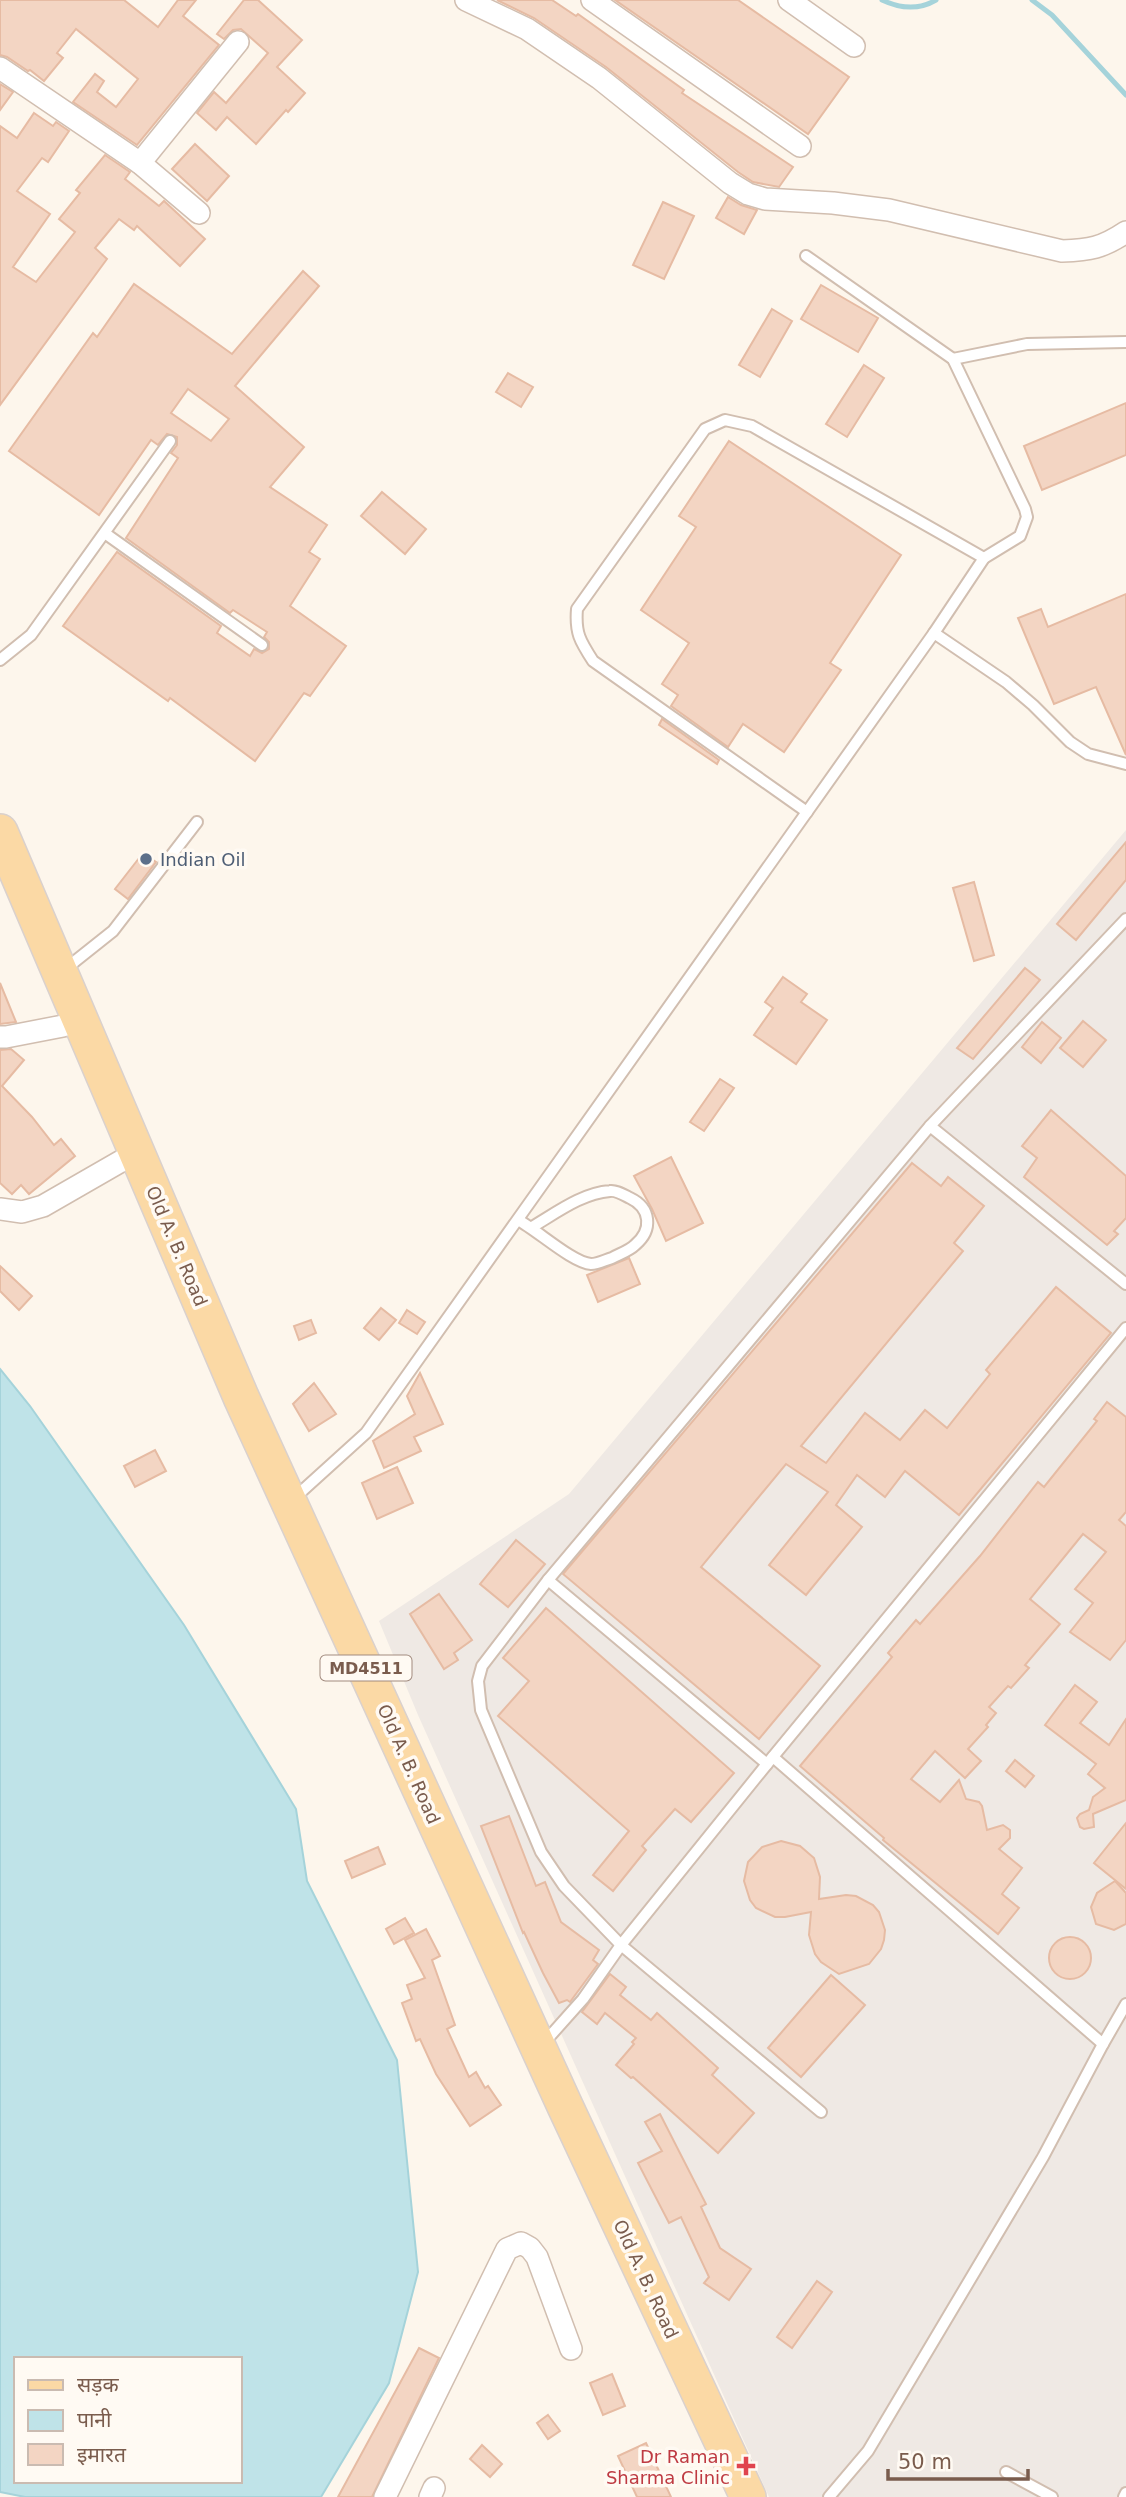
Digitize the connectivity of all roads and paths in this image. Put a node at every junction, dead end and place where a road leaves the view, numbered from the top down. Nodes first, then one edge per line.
1 (466, 0) edge
2 (592, 0) edge
3 (789, 0) edge
4 (238, 42) dead end
5 (853, 46) dead end
6 (0, 68) edge
7 (800, 146) dead end
8 (140, 163) junction
9 (199, 213) dead end
10 (1126, 232) edge
11 (806, 256) dead end
12 (1126, 342) edge
13 (953, 359) junction
14 (170, 441) dead end
15 (106, 534) junction
16 (984, 558) junction
17 (934, 633) junction
18 (261, 645) dead end
19 (0, 660) edge
20 (1126, 764) edge
21 (807, 812) junction
22 (197, 822) dead end
23 (0, 832) edge
24 (0, 880) edge
25 (1126, 919) edge
26 (60, 973) junction
27 (63, 1026) junction
28 (0, 1037) edge
29 (930, 1126) junction
30 (123, 1160) junction
31 (0, 1209) edge
32 (518, 1220) junction
33 (532, 1227) junction
34 (1126, 1284) edge
35 (1126, 1328) edge
36 (283, 1507) junction
37 (548, 1580) junction
38 (770, 1760) junction
39 (621, 1945) junction
40 (1126, 2004) edge
41 (1103, 2045) junction
42 (539, 2049) junction
43 (821, 2112) dead end
44 (571, 2349) dead end
45 (1006, 2472) dead end
46 (385, 2497) edge
47 (727, 2497) edge
48 (748, 2497) edge
49 (829, 2497) edge
50 (1052, 2497) edge

1 - 10 street
2 - 7 street
3 - 5 street
4 - 8 street
6 - 8 street
8 - 9 street
11 - 13 lane
12 - 13 lane
13 - 16 lane
14 - 15 lane
15 - 18 lane
15 - 19 lane
16 - 17 lane
16 - 21 lane
17 - 20 lane
17 - 21 lane
21 - 32 lane
22 - 26 lane
23 - 26 main road, Old A. B. Road / MD4511
24 - 27 main road, Old A. B. Road / MD4511
25 - 29 lane
26 - 36 main road, Old A. B. Road / MD4511
27 - 28 street
27 - 30 main road, Old A. B. Road / MD4511
29 - 34 lane
29 - 37 lane
30 - 31 street
30 - 36 main road, Old A. B. Road / MD4511
32 - 33 lane
32 - 36 lane
33 - 33 lane
35 - 38 lane
36 - 42 main road, Old A. B. Road / MD4511
36 - 47 main road, Old A. B. Road / MD4511
37 - 38 lane
37 - 39 lane
38 - 39 lane
38 - 41 lane
39 - 42 lane
39 - 43 lane
40 - 41 lane
41 - 49 lane
42 - 48 main road, Old A. B. Road / MD4511
44 - 46 street
45 - 50 lane

